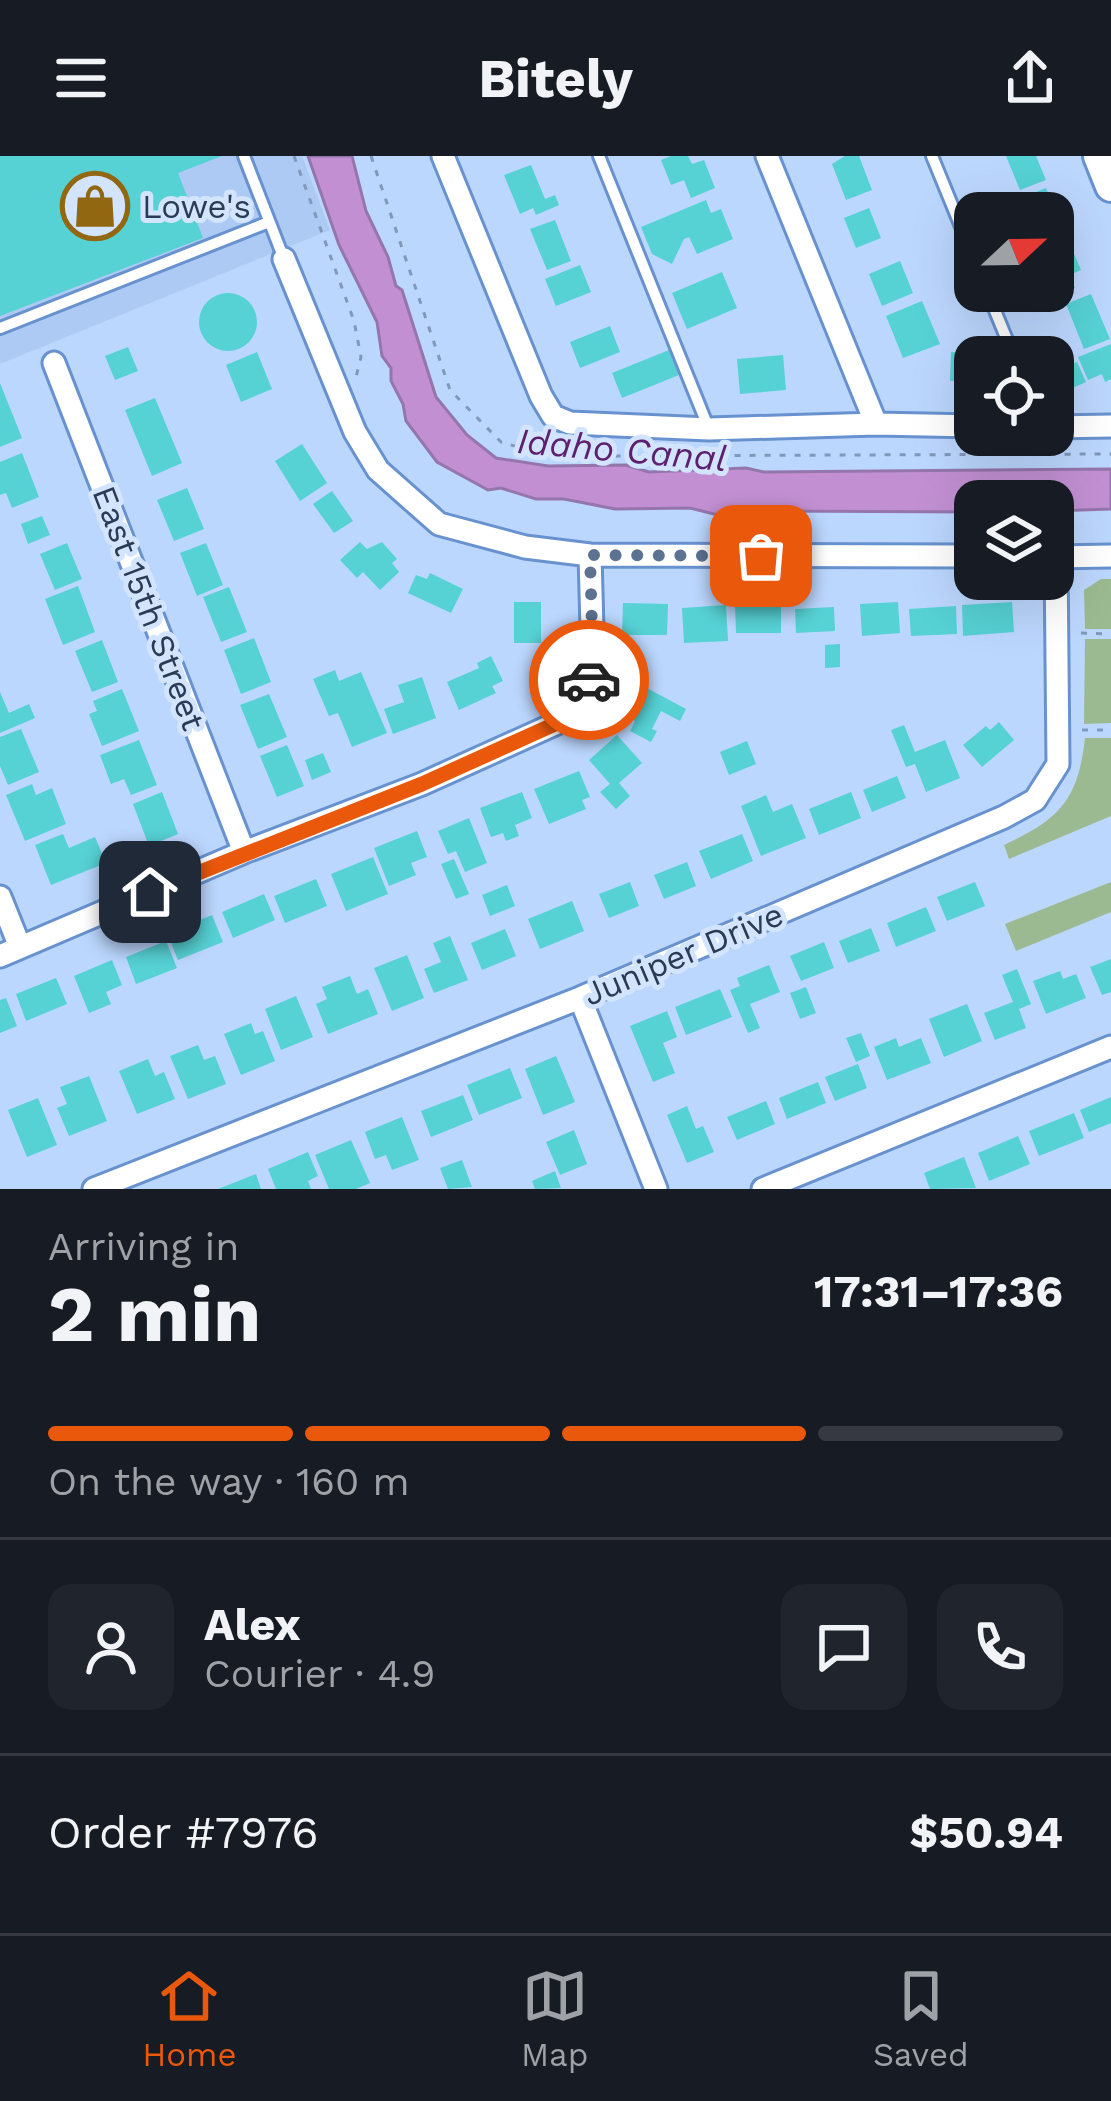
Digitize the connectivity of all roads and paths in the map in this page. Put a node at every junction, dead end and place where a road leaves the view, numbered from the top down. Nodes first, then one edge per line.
1 (244, 156) edge
2 (294, 156) edge
3 (371, 156) edge
4 (443, 156) edge
5 (599, 156) edge
6 (767, 156) edge
7 (932, 156) edge
8 (1099, 156) edge
9 (1111, 185) edge
10 (954, 210) edge
11 (269, 222) junction
12 (284, 259) joint
13 (0, 328) edge
14 (54, 363) dead end
15 (347, 413) junction
16 (876, 424) junction
17 (954, 426) edge
18 (1074, 427) edge
19 (1111, 427) edge
20 (709, 429) junction
21 (1111, 454) edge
22 (590, 555) junction
23 (954, 556) edge
24 (1111, 556) edge
25 (1074, 557) edge
26 (1055, 600) edge
27 (1081, 633) dead end
28 (1111, 634) edge
29 (1080, 730) dead end
30 (1111, 730) edge
31 (244, 852) junction
32 (0, 897) edge
33 (10, 951) edge
34 (580, 998) junction
35 (1111, 1047) edge
36 (94, 1189) edge
37 (656, 1189) edge
38 (763, 1189) edge

1 - 11 lane
2 - 15 path
3 - 21 path
4 - 20 street
5 - 20 lane
6 - 16 street
7 - 10 lane
8 - 9 street
11 - 12 lane
11 - 13 lane
12 - 15 street
14 - 31 street, East 15th Street
15 - 22 street
16 - 17 street
16 - 20 street
18 - 19 street
22 - 23 street
22 - 31 street
24 - 25 street
26 - 34 street, Juniper Drive
27 - 28 path
29 - 30 path
31 - 33 street
32 - 33 street
34 - 36 street, Juniper Drive
34 - 37 street
35 - 38 street

